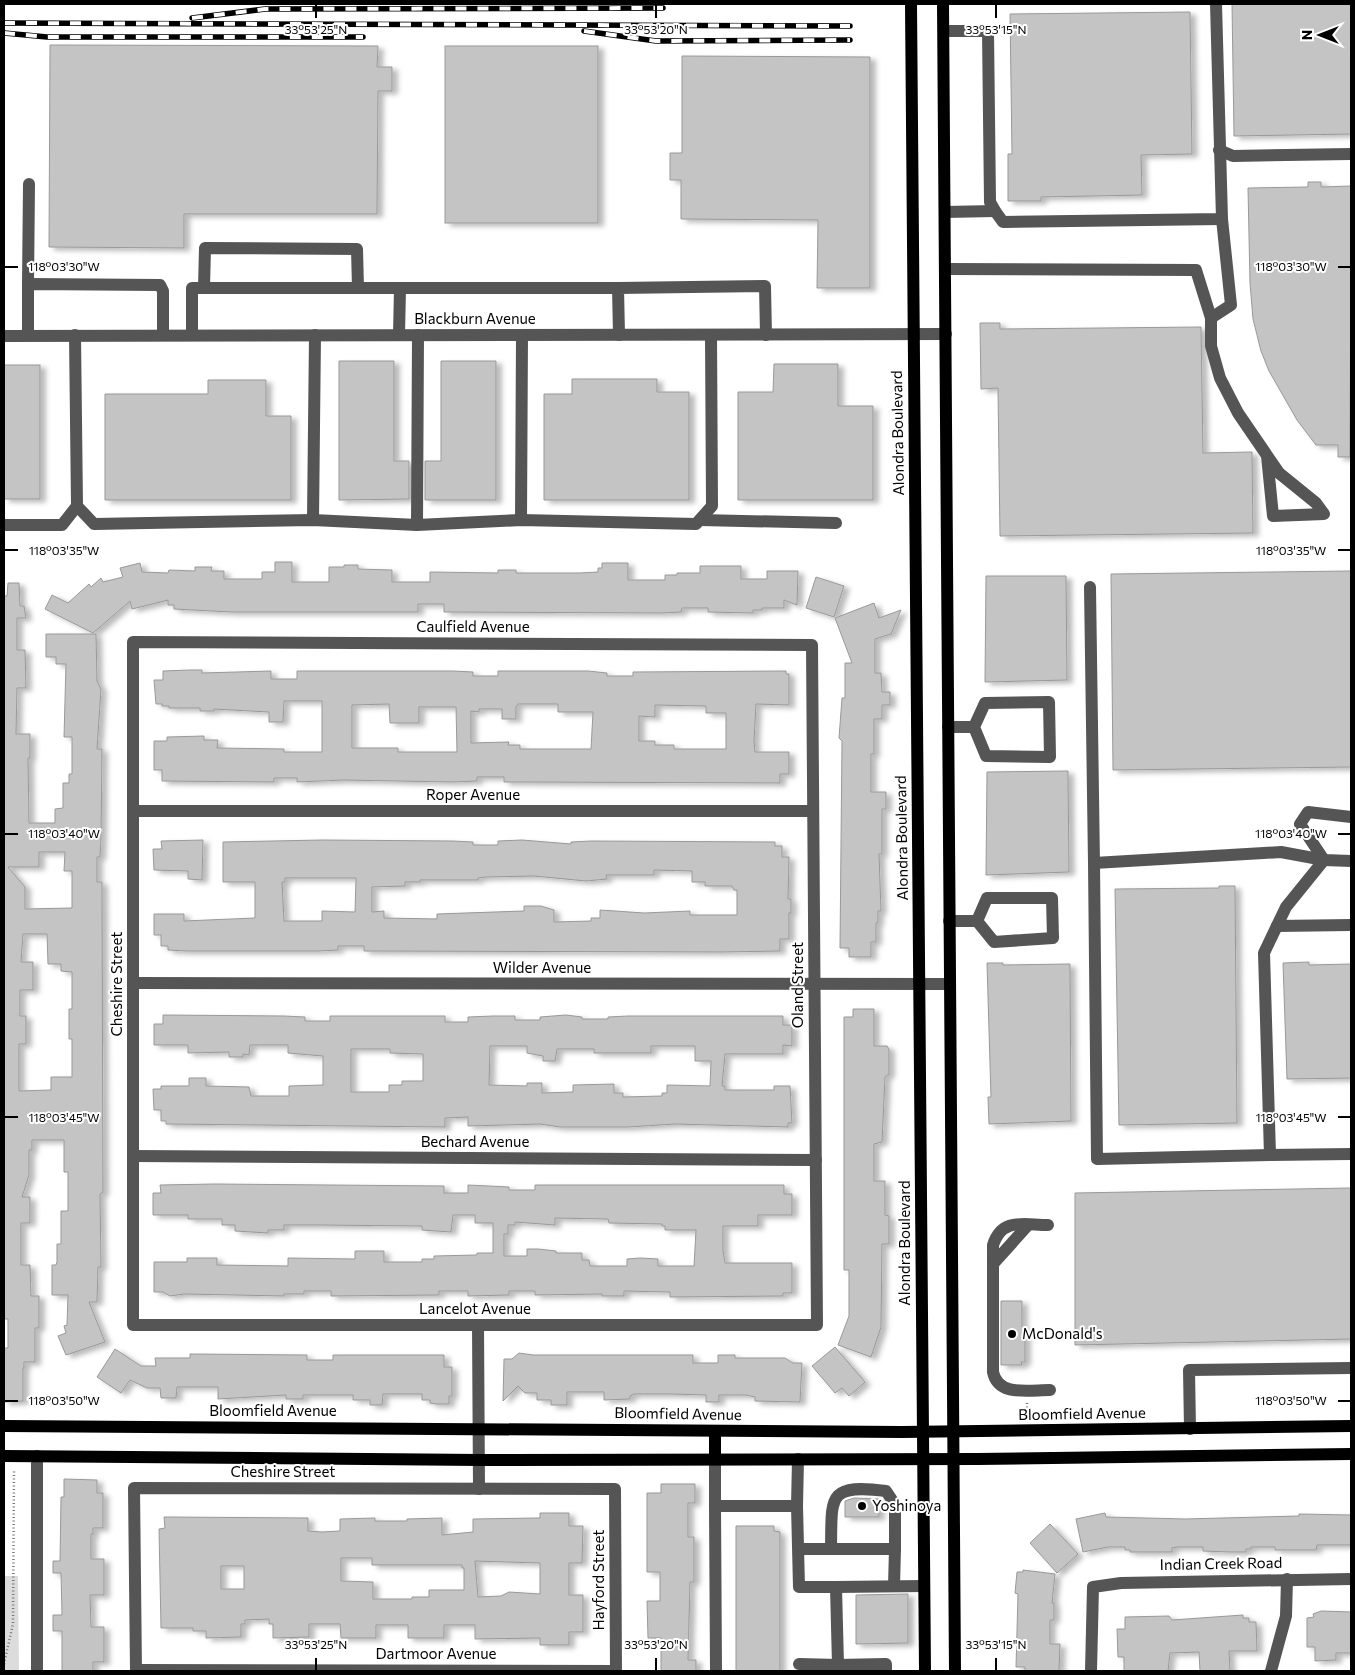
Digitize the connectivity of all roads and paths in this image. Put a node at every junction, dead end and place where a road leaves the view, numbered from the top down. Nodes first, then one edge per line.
1 (911, 4) edge
2 (943, 4) edge
3 (1216, 4) edge
4 (944, 31) junction
5 (1220, 150) junction
6 (1351, 154) edge
7 (29, 184) dead end
8 (945, 212) junction
9 (995, 212) junction
10 (1222, 219) junction
11 (945, 269) junction
12 (28, 284) junction
13 (204, 288) junction
14 (358, 288) junction
15 (400, 288) junction
16 (618, 288) junction
17 (1211, 318) junction
18 (913, 334) junction
19 (946, 334) junction
20 (28, 335) junction
21 (75, 335) junction
22 (163, 335) junction
23 (192, 335) junction
24 (315, 335) junction
25 (400, 335) junction
26 (418, 335) junction
27 (522, 335) junction
28 (619, 335) junction
29 (711, 335) junction
30 (766, 335) junction
31 (4, 336) edge
32 (1268, 456) junction
33 (77, 506) junction
34 (313, 520) junction
35 (521, 520) junction
36 (700, 520) junction
37 (836, 523) dead end
38 (4, 525) edge
39 (417, 525) junction
40 (1090, 588) dead end
41 (133, 642) joint
42 (812, 645) joint
43 (948, 727) junction
44 (974, 727) junction
45 (133, 811) junction
46 (813, 811) junction
47 (1351, 817) edge
48 (1324, 860) junction
49 (1351, 861) edge
50 (1094, 863) junction
51 (950, 921) junction
52 (977, 921) junction
53 (1351, 925) edge
54 (1276, 926) junction
55 (133, 983) junction
56 (919, 984) junction
57 (950, 984) junction
58 (814, 985) junction
59 (1351, 1154) edge
60 (1270, 1155) junction
61 (133, 1156) junction
62 (816, 1160) junction
63 (1048, 1225) dead end
64 (133, 1325) joint
65 (478, 1325) junction
66 (817, 1326) joint
67 (1351, 1368) edge
68 (1050, 1390) dead end
69 (4, 1426) edge
70 (1351, 1426) edge
71 (479, 1429) junction
72 (1190, 1429) junction
73 (715, 1431) junction
74 (923, 1432) junction
75 (953, 1432) junction
76 (1351, 1454) edge
77 (9, 1456) edge
78 (37, 1456) junction
79 (714, 1459) junction
80 (798, 1459) junction
81 (923, 1459) junction
82 (953, 1459) junction
83 (480, 1460) junction
84 (479, 1489) junction
85 (615, 1489) joint
86 (715, 1506) junction
87 (797, 1506) junction
88 (799, 1549) junction
89 (830, 1549) junction
90 (895, 1549) junction
91 (1286, 1579) junction
92 (1351, 1579) edge
93 (894, 1586) junction
94 (924, 1586) junction
95 (836, 1587) junction
96 (4, 1664) edge
97 (800, 1664) dead end
98 (838, 1668) edge
99 (37, 1671) edge
100 (136, 1671) edge
101 (616, 1671) edge
102 (716, 1671) edge
103 (886, 1671) edge
104 (924, 1671) edge
105 (954, 1671) edge
106 (1092, 1671) edge
107 (1271, 1671) edge

1 - 18 main road, Alondra Boulevard
2 - 4 main road
3 - 5 street
4 - 8 main road
4 - 9 street
5 - 6 street
5 - 10 street
7 - 12 street
8 - 9 street
8 - 11 main road
9 - 10 street
10 - 17 street
11 - 17 street
11 - 19 main road
12 - 20 street
12 - 22 street
13 - 14 street
13 - 14 street
13 - 23 street
14 - 15 street
15 - 16 street
15 - 25 street
16 - 28 street
16 - 30 street
17 - 32 street
18 - 19 street, Blackburn Avenue
18 - 30 street, Blackburn Avenue
18 - 56 main road, Alondra Boulevard
19 - 43 main road
20 - 21 street, Blackburn Avenue
20 - 31 street, Blackburn Avenue
21 - 22 street, Blackburn Avenue
21 - 33 street
22 - 23 street, Blackburn Avenue
23 - 24 street, Blackburn Avenue
24 - 25 street, Blackburn Avenue
24 - 34 street
25 - 26 street, Blackburn Avenue
26 - 27 street, Blackburn Avenue
26 - 39 street
27 - 28 street, Blackburn Avenue
27 - 35 street
28 - 29 street, Blackburn Avenue
29 - 30 street, Blackburn Avenue
29 - 36 street
32 - 32 street
33 - 34 street
33 - 38 street
34 - 39 street
35 - 36 street
35 - 39 street
36 - 37 street
40 - 50 street
41 - 42 street, Caulfield Avenue
41 - 45 street, Cheshire Street
42 - 46 street, Oland Street
43 - 44 street
43 - 51 main road
44 - 44 street
45 - 46 street, Roper Avenue
45 - 55 street, Cheshire Street
46 - 58 street, Oland Street
47 - 48 street
48 - 49 street
48 - 50 street
48 - 54 street
50 - 60 street
51 - 52 street
51 - 57 main road
52 - 52 street
53 - 54 street
54 - 60 street
55 - 58 street, Wilder Avenue
55 - 61 street, Cheshire Street
56 - 57 street, Wilder Avenue
56 - 58 street, Wilder Avenue
56 - 74 main road, Alondra Boulevard
57 - 75 main road
58 - 62 street, Oland Street
59 - 60 street
61 - 62 street, Bechard Avenue
61 - 64 street, Cheshire Street
62 - 66 street, Oland Street
63 - 68 street
64 - 65 street, Lancelot Avenue
65 - 66 street, Lancelot Avenue
65 - 71 street
67 - 72 street
69 - 71 main road, Bloomfield Avenue
70 - 72 main road, Bloomfield Avenue
71 - 73 main road, Bloomfield Avenue
71 - 83 street
72 - 75 main road, Bloomfield Avenue
73 - 74 main road, Bloomfield Avenue
73 - 79 main road
74 - 75 main road, Bloomfield Avenue
74 - 81 main road, Alondra Boulevard
75 - 82 main road
76 - 82 main road
77 - 78 main road
77 - 96 path
78 - 83 main road
78 - 99 street
79 - 80 main road
79 - 83 main road
79 - 86 street
80 - 81 main road
80 - 87 street
81 - 82 main road
81 - 94 main road, Alondra Boulevard
82 - 105 main road
83 - 84 street
84 - 85 street, Cheshire Street
84 - 100 street, Cheshire Street
85 - 101 street, Hayford Street
86 - 87 street
86 - 102 street
87 - 88 street
88 - 89 street
88 - 95 street
89 - 90 street
89 - 90 street
90 - 93 street
91 - 92 street, Indian Creek Road
91 - 106 street, Indian Creek Road
91 - 107 street
93 - 94 street
93 - 95 street
94 - 104 main road, Alondra Boulevard
95 - 98 street
97 - 98 street
98 - 103 street
100 - 101 street, Dartmoor Avenue

